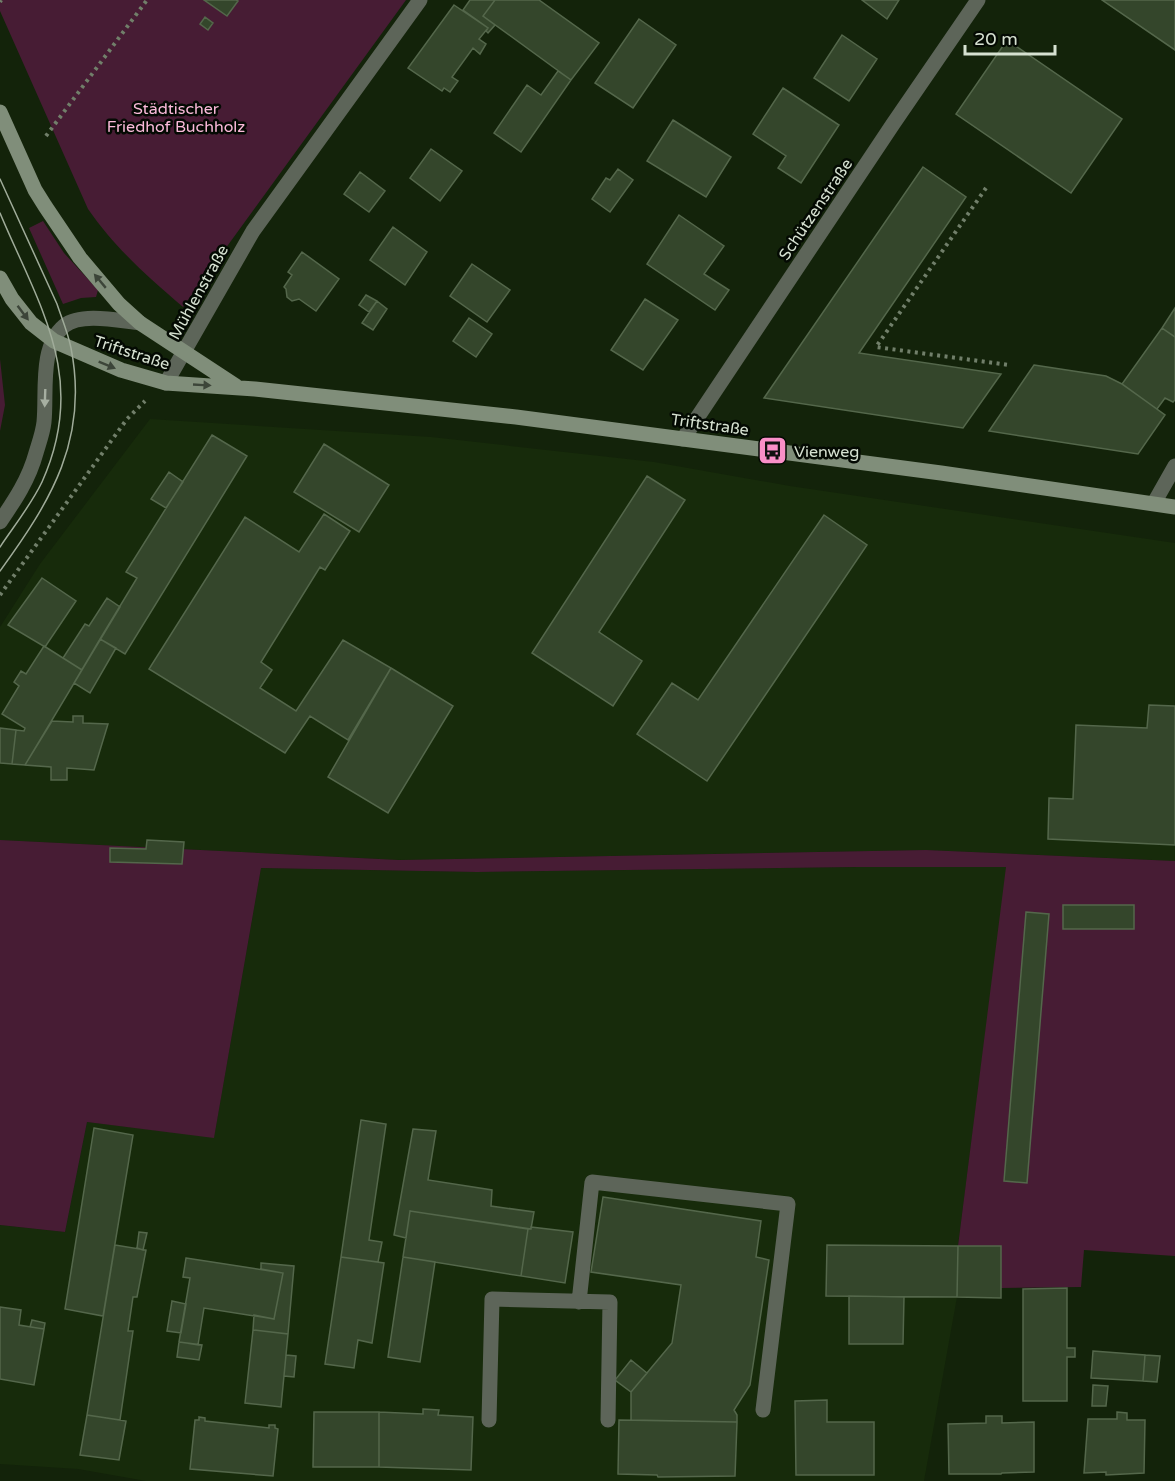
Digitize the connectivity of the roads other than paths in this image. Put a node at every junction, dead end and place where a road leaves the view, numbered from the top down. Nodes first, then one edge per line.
1 (420, 0) edge
2 (978, 0) edge
3 (0, 112) edge
4 (0, 278) edge
5 (140, 324) junction
6 (54, 341) junction
7 (185, 352) junction
8 (166, 383) junction
9 (238, 387) junction
10 (683, 439) junction
11 (1175, 466) edge
12 (1154, 504) junction
13 (1175, 507) edge
14 (0, 522) edge
15 (579, 1302) junction
16 (763, 1410) dead end
17 (489, 1420) dead end
18 (608, 1420) dead end

1 - 7 street, Mühlenstraße
2 - 10 street, Schützenstraße
5 -> 3 main road, Triftstraße
4 -> 6 main road, Triftstraße
5 - 6 street
5 - 7 main road, Triftstraße
6 -> 8 main road, Triftstraße
6 -> 14 street
7 - 8 street, Mühlenstraße
7 - 9 main road, Triftstraße
8 -> 9 main road, Triftstraße
9 - 10 main road, Triftstraße
10 - 12 main road, Triftstraße
11 - 12 street
12 - 13 main road, Triftstraße
15 - 16 street
15 - 17 street
15 - 18 street

